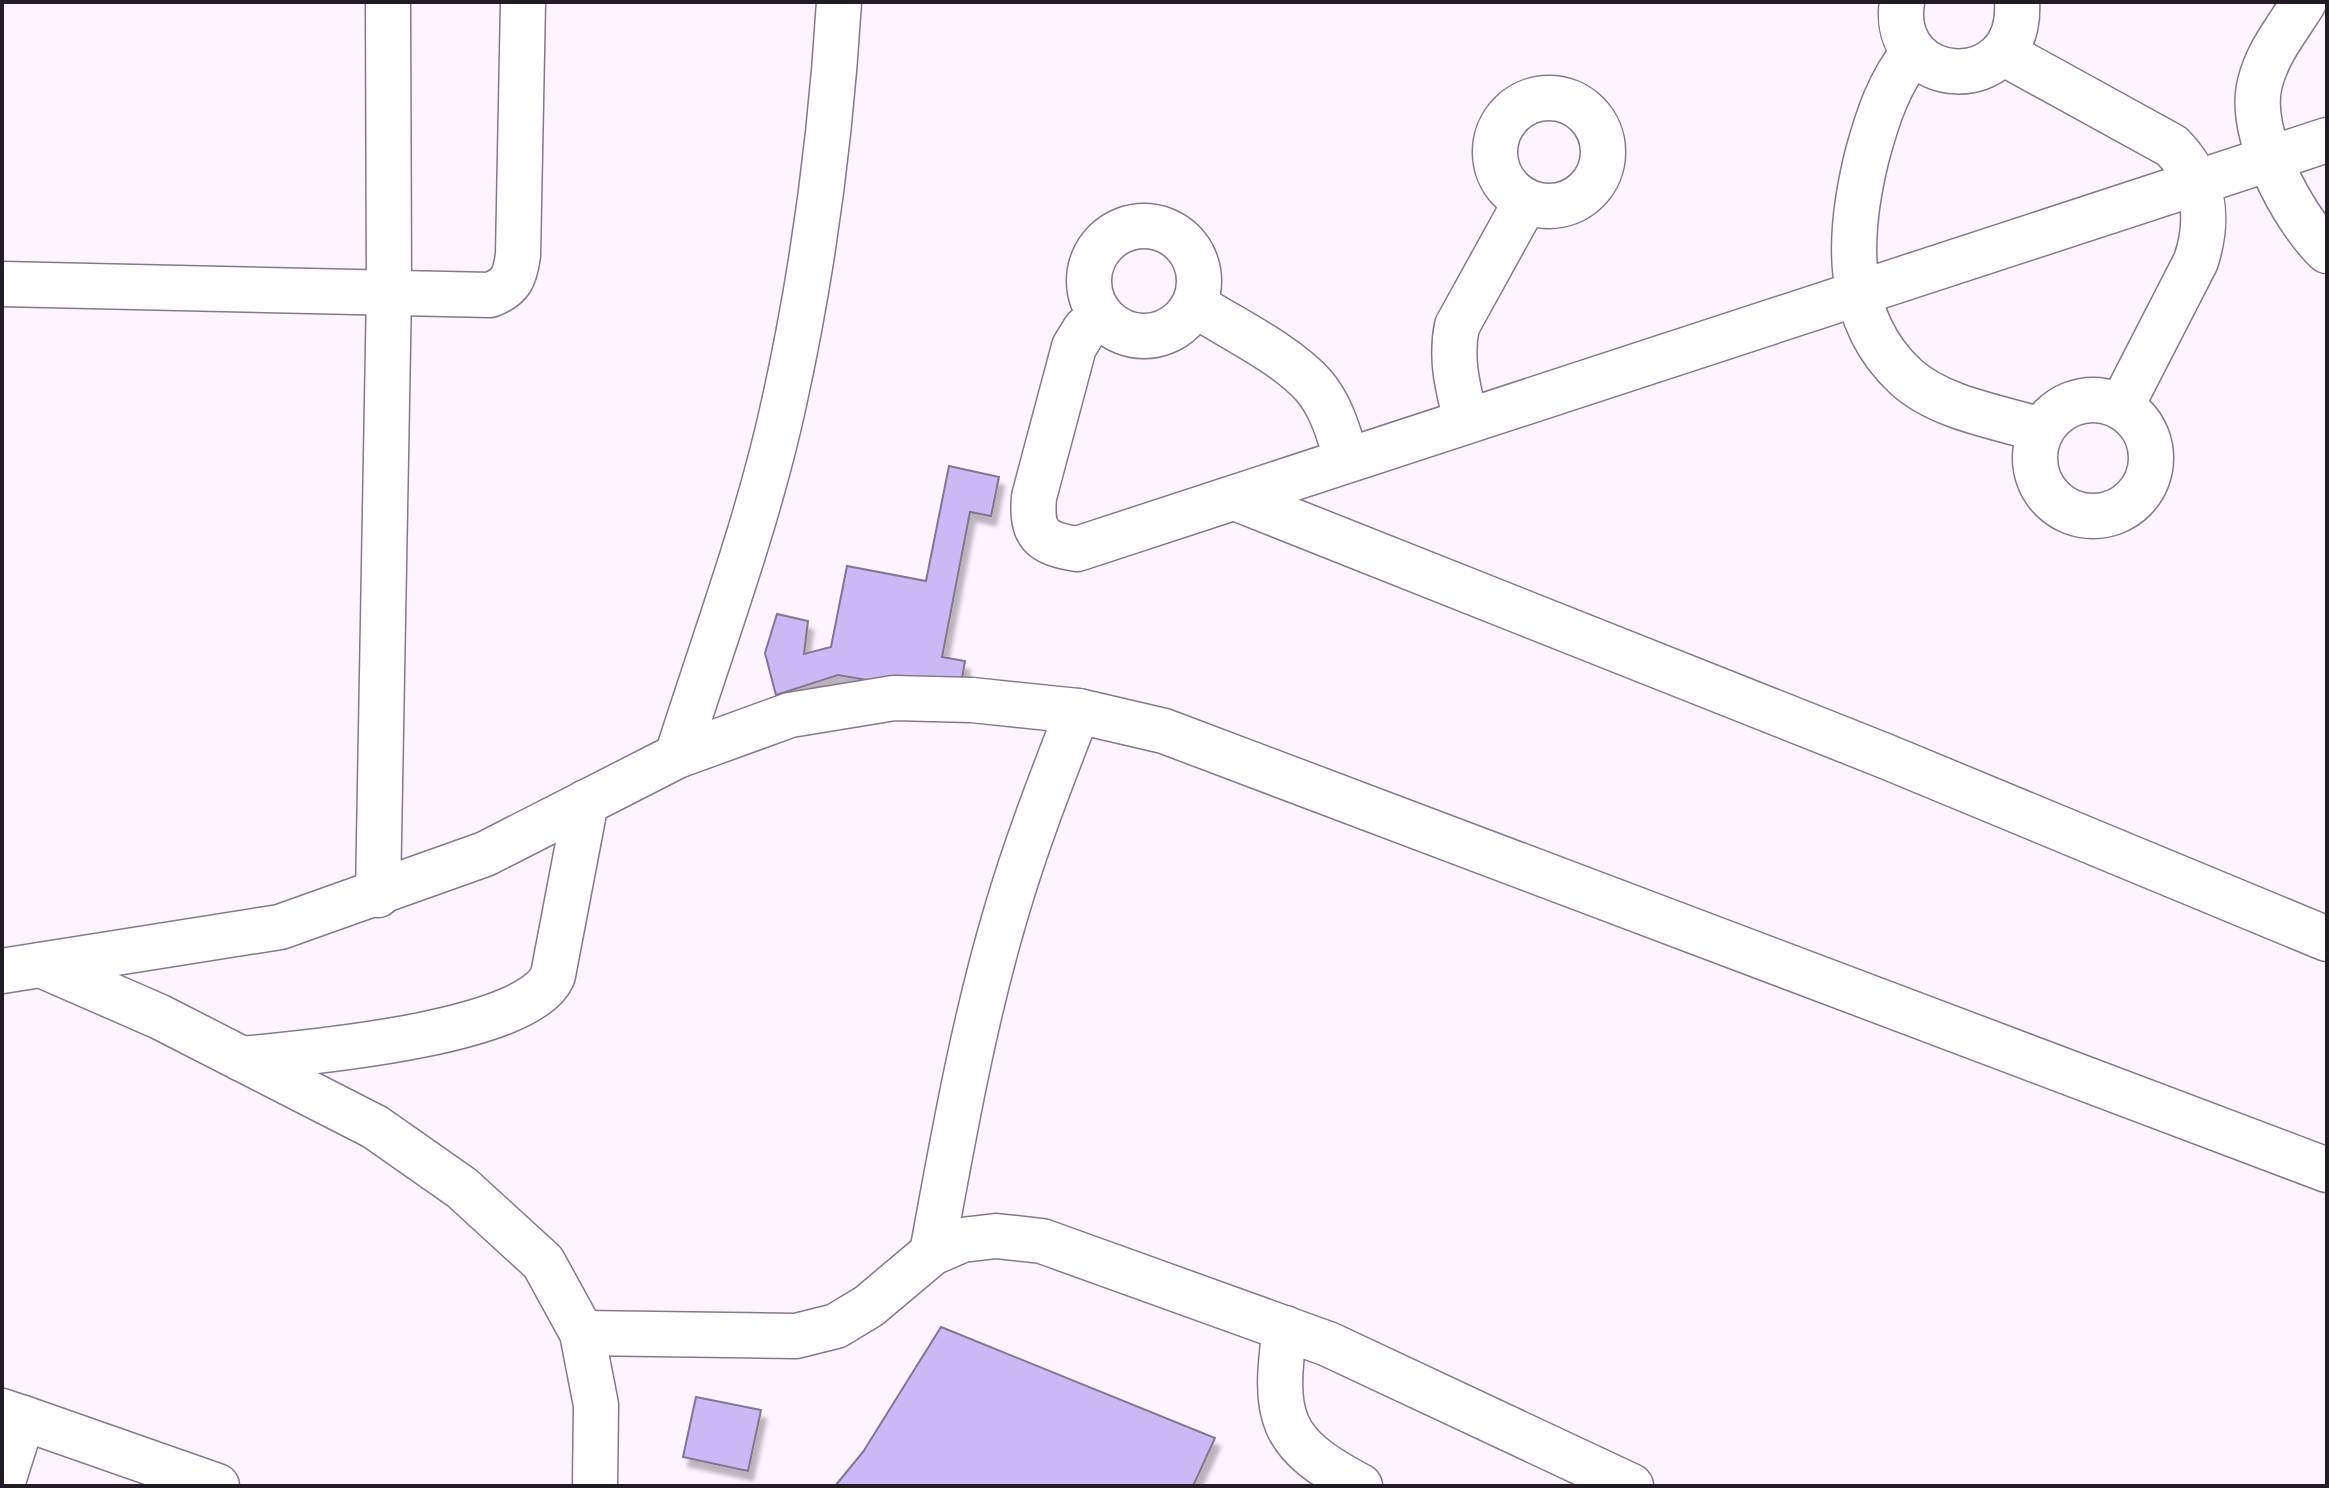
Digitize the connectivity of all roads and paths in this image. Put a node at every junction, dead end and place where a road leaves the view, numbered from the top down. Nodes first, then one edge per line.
1 (388, 2) edge
2 (523, 2) edge
3 (839, 2) edge
4 (1902, 2) edge
5 (2017, 2) edge
6 (2304, 2) edge
7 (1914, 52) junction
8 (2003, 53) junction
9 (2327, 140) edge
10 (2271, 160) junction
11 (2198, 183) junction
12 (1526, 201) dead end
13 (2327, 251) edge
14 (2, 284) edge
15 (389, 291) junction
16 (1857, 292) junction
17 (1195, 305) junction
18 (1101, 317) junction
19 (2121, 407) junction
20 (1466, 421) junction
21 (2041, 430) junction
22 (1347, 460) junction
23 (1235, 498) junction
24 (1078, 711) junction
25 (677, 756) junction
26 (586, 802) junction
27 (378, 895) junction
28 (2327, 939) edge
29 (22, 968) edge
30 (242, 1059) junction
31 (2327, 1170) edge
32 (932, 1253) junction
33 (1285, 1328) junction
34 (582, 1333) junction
35 (13, 1415) edge
36 (2, 1485) edge
37 (1355, 1485) edge
38 (217, 1486) edge
39 (595, 1486) edge
40 (1631, 1486) edge

1 - 15 street
2 - 15 street
3 - 25 street
4 - 7 street
5 - 8 street
6 - 10 street
7 - 8 street
7 - 16 street
8 - 11 street
9 - 10 street
10 - 11 street
10 - 13 street
11 - 16 street
11 - 19 street
12 - 20 street
14 - 15 street
15 - 27 street
16 - 20 street
16 - 21 street
17 - 18 street
17 - 18 street
17 - 22 street
18 - 23 street
19 - 21 street
19 - 21 street
20 - 22 street
22 - 23 street
23 - 28 street
24 - 25 street
24 - 31 street
24 - 32 street
25 - 26 street
26 - 27 street
26 - 30 street
27 - 29 street
29 - 30 street
30 - 34 street
32 - 33 street
32 - 34 street
33 - 37 street
33 - 40 street
34 - 39 street
35 - 36 street
35 - 38 street

